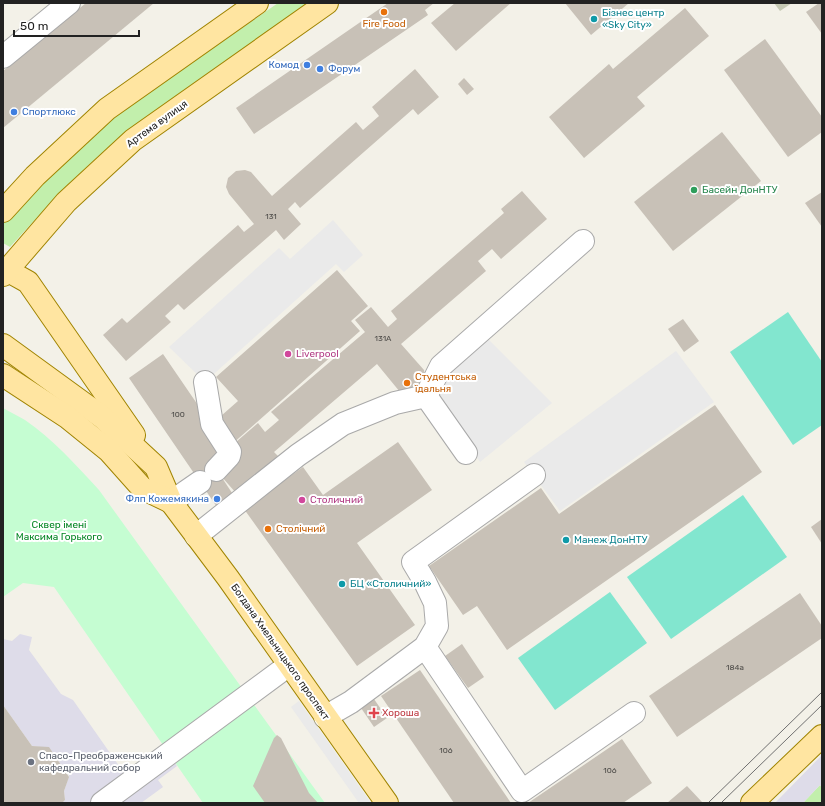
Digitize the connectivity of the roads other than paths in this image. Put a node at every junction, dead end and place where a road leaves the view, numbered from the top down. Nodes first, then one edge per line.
1 (69, 3) edge
2 (257, 3) edge
3 (327, 3) edge
4 (3, 57) edge
5 (3, 211) edge
6 (583, 241) dead end
7 (4, 271) edge
8 (3, 345) edge
9 (3, 375) edge
10 (205, 382) dead end
11 (426, 396) junction
12 (466, 453) dead end
13 (156, 467) junction
14 (534, 475) dead end
15 (171, 502) junction
16 (196, 536) junction
17 (425, 647) junction
18 (289, 665) junction
19 (634, 713) dead end
20 (326, 717) junction
21 (822, 736) edge
22 (102, 803) edge
23 (387, 803) edge
24 (752, 803) edge

1 - 4 lane
2 - 5 main road
3 - 7 main road, Артема вулиця
6 - 11 lane
7 - 13 main road
8 - 13 main road, Богдана Хмельницького проспект
9 - 15 main road, Богдана Хмельницького проспект
10 - 15 lane
11 - 12 lane
11 - 16 lane
13 - 15 main road, Богдана Хмельницького проспект
14 - 17 lane
15 - 16 main road, Богдана Хмельницького проспект
16 - 18 main road, Богдана Хмельницького проспект
17 - 19 lane
17 - 20 lane
18 - 20 main road, Богдана Хмельницького проспект
18 - 22 lane
20 - 23 main road, Богдана Хмельницького проспект
21 - 24 main road

